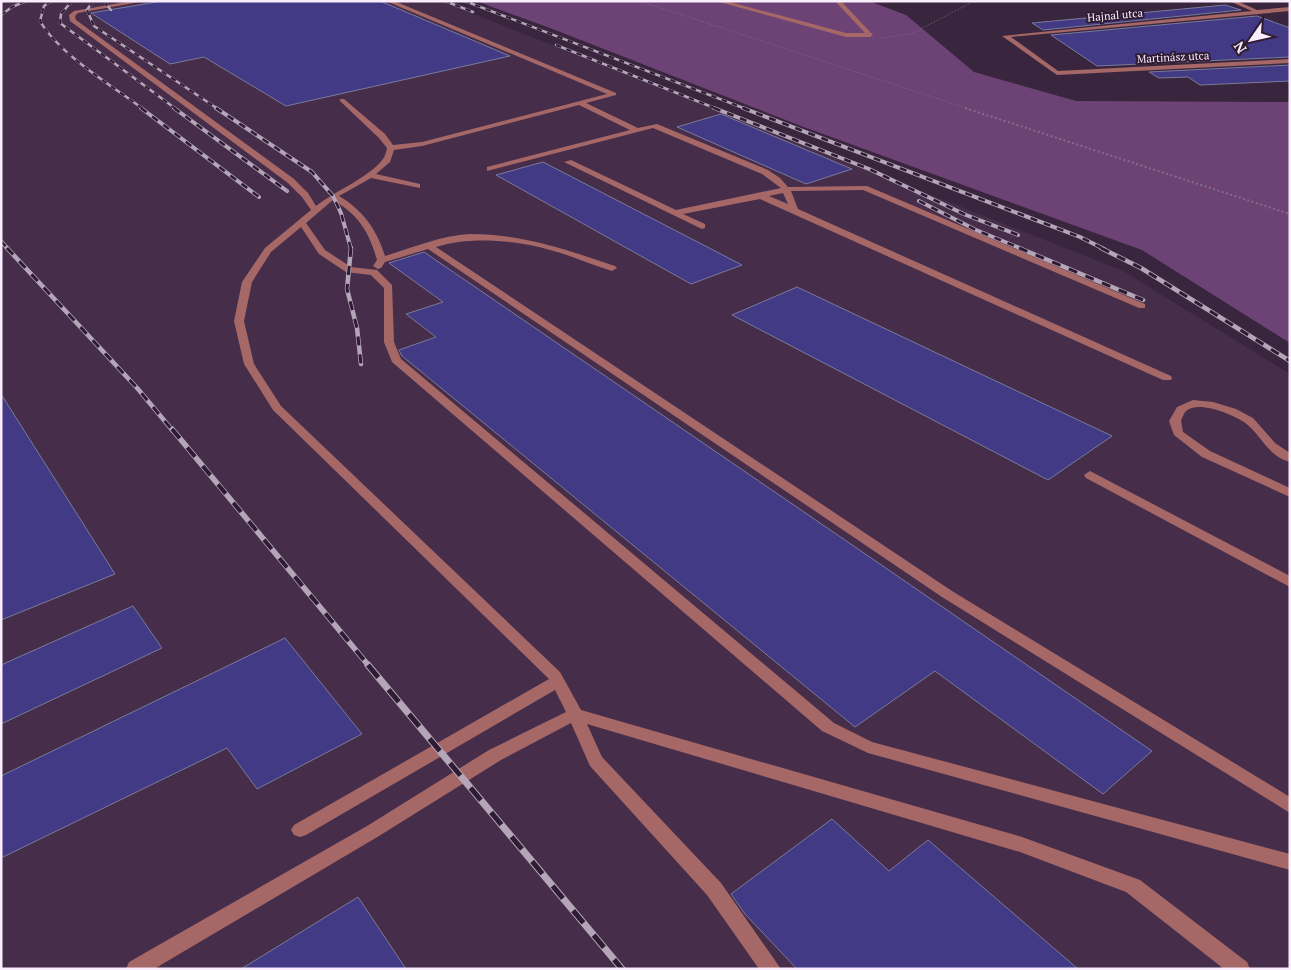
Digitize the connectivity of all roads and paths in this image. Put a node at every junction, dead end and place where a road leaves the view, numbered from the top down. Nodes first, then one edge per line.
1 (142, 1) edge
2 (389, 1) edge
3 (640, 1) edge
4 (719, 1) edge
5 (838, 1) edge
6 (974, 1) edge
7 (1232, 1) edge
8 (1290, 9) edge
9 (1259, 12) junction
10 (870, 35) junction
11 (1290, 60) edge
12 (1057, 73) joint
13 (342, 100) dead end
14 (580, 103) junction
15 (637, 130) junction
16 (391, 148) junction
17 (568, 162) dead end
18 (490, 170) dead end
19 (370, 175) junction
20 (417, 186) dead end
21 (787, 189) junction
22 (332, 196) junction
23 (761, 196) junction
24 (315, 210) junction
25 (794, 210) junction
26 (674, 213) junction
27 (1290, 214) edge
28 (302, 223) junction
29 (702, 226) dead end
30 (548, 237) dead end
31 (429, 246) junction
32 (586, 259) junction
33 (378, 266) junction
34 (612, 268) dead end
35 (1142, 306) dead end
36 (1168, 378) dead end
37 (1290, 458) edge
38 (1090, 475) dead end
39 (1290, 493) edge
40 (1290, 582) edge
41 (558, 681) junction
42 (576, 714) junction
43 (1290, 806) edge
44 (300, 830) dead end
45 (1290, 862) edge
46 (136, 969) edge
47 (771, 969) edge
48 (1240, 969) edge

1 - 24 street
2 - 14 street
3 - 27 path
4 - 10 street
5 - 10 street
6 - 10 path
7 - 9 street
8 - 9 street, Hajnal utca
9 - 12 street, Hajnal utca
11 - 12 street, Martinász utca
13 - 16 street
14 - 15 street
14 - 16 street
15 - 18 street
15 - 21 street
16 - 19 street
17 - 26 street
19 - 20 street
19 - 22 street
21 - 23 street
21 - 25 street
21 - 35 street
22 - 24 street
22 - 33 street
23 - 25 street
23 - 26 street
24 - 28 street
25 - 36 street
26 - 29 street
28 - 33 street
28 - 41 street
30 - 32 street
31 - 32 street
31 - 33 street
31 - 43 street
32 - 34 street
33 - 45 street
37 - 39 street
38 - 40 street
41 - 42 street
41 - 44 street
42 - 46 street
42 - 47 street
42 - 48 street

